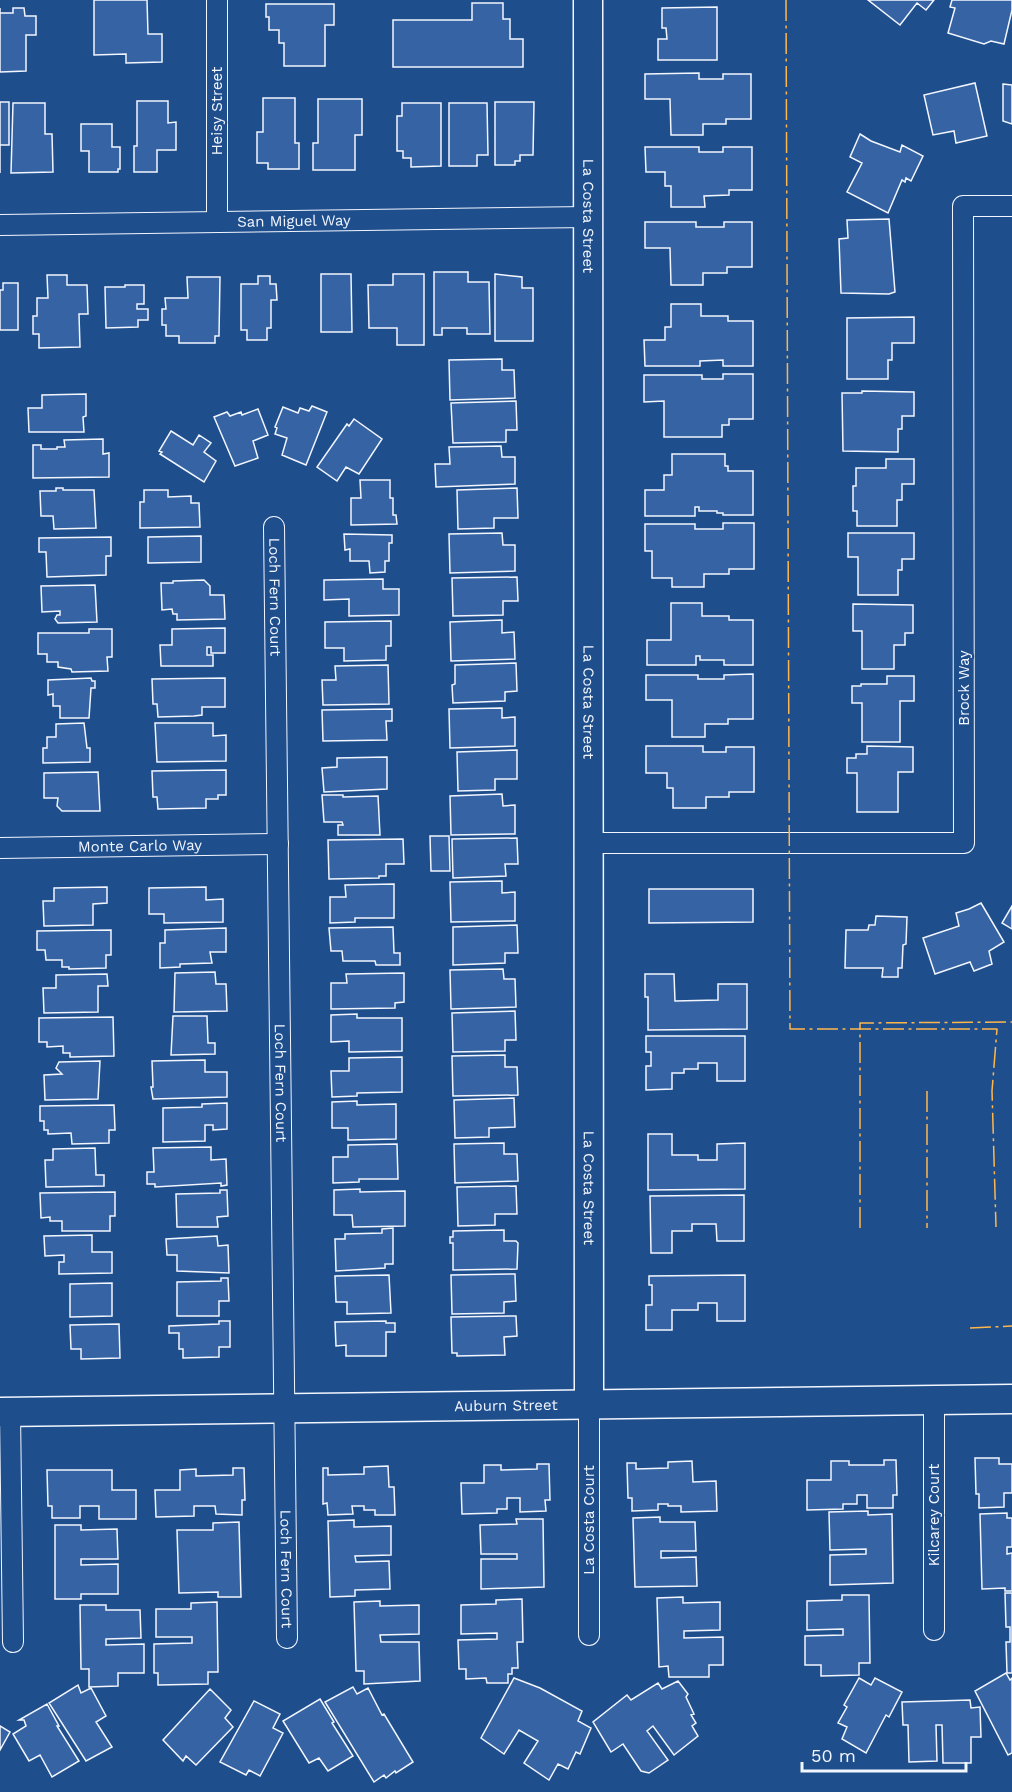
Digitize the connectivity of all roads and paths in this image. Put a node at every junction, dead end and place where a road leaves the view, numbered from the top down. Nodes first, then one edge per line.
1 (217, 0) edge
2 (588, 0) edge
3 (1012, 206) edge
4 (588, 217) junction
5 (217, 222) junction
6 (0, 225) edge
7 (274, 527) dead end
8 (589, 843) junction
9 (278, 844) junction
10 (0, 848) edge
11 (1012, 1399) edge
12 (934, 1400) junction
13 (589, 1405) junction
14 (285, 1408) junction
15 (5, 1412) edge
16 (934, 1630) dead end
17 (589, 1635) dead end
18 (287, 1638) dead end
19 (13, 1642) dead end

1 - 5 street, Heisy Street
2 - 4 street, La Costa Street
3 - 8 street, Brock Way
4 - 5 street, San Miguel Way
4 - 8 street, La Costa Street
5 - 6 street, San Miguel Way
7 - 9 street, Loch Fern Court
8 - 13 street, La Costa Street
9 - 10 street, Monte Carlo Way
9 - 14 street, Loch Fern Court
11 - 12 street, Auburn Street
12 - 13 street, Auburn Street
12 - 16 street, Kilcarey Court
13 - 14 street, Auburn Street
13 - 17 street, La Costa Court
14 - 15 street, Auburn Street
14 - 18 street, Loch Fern Court
15 - 19 street

